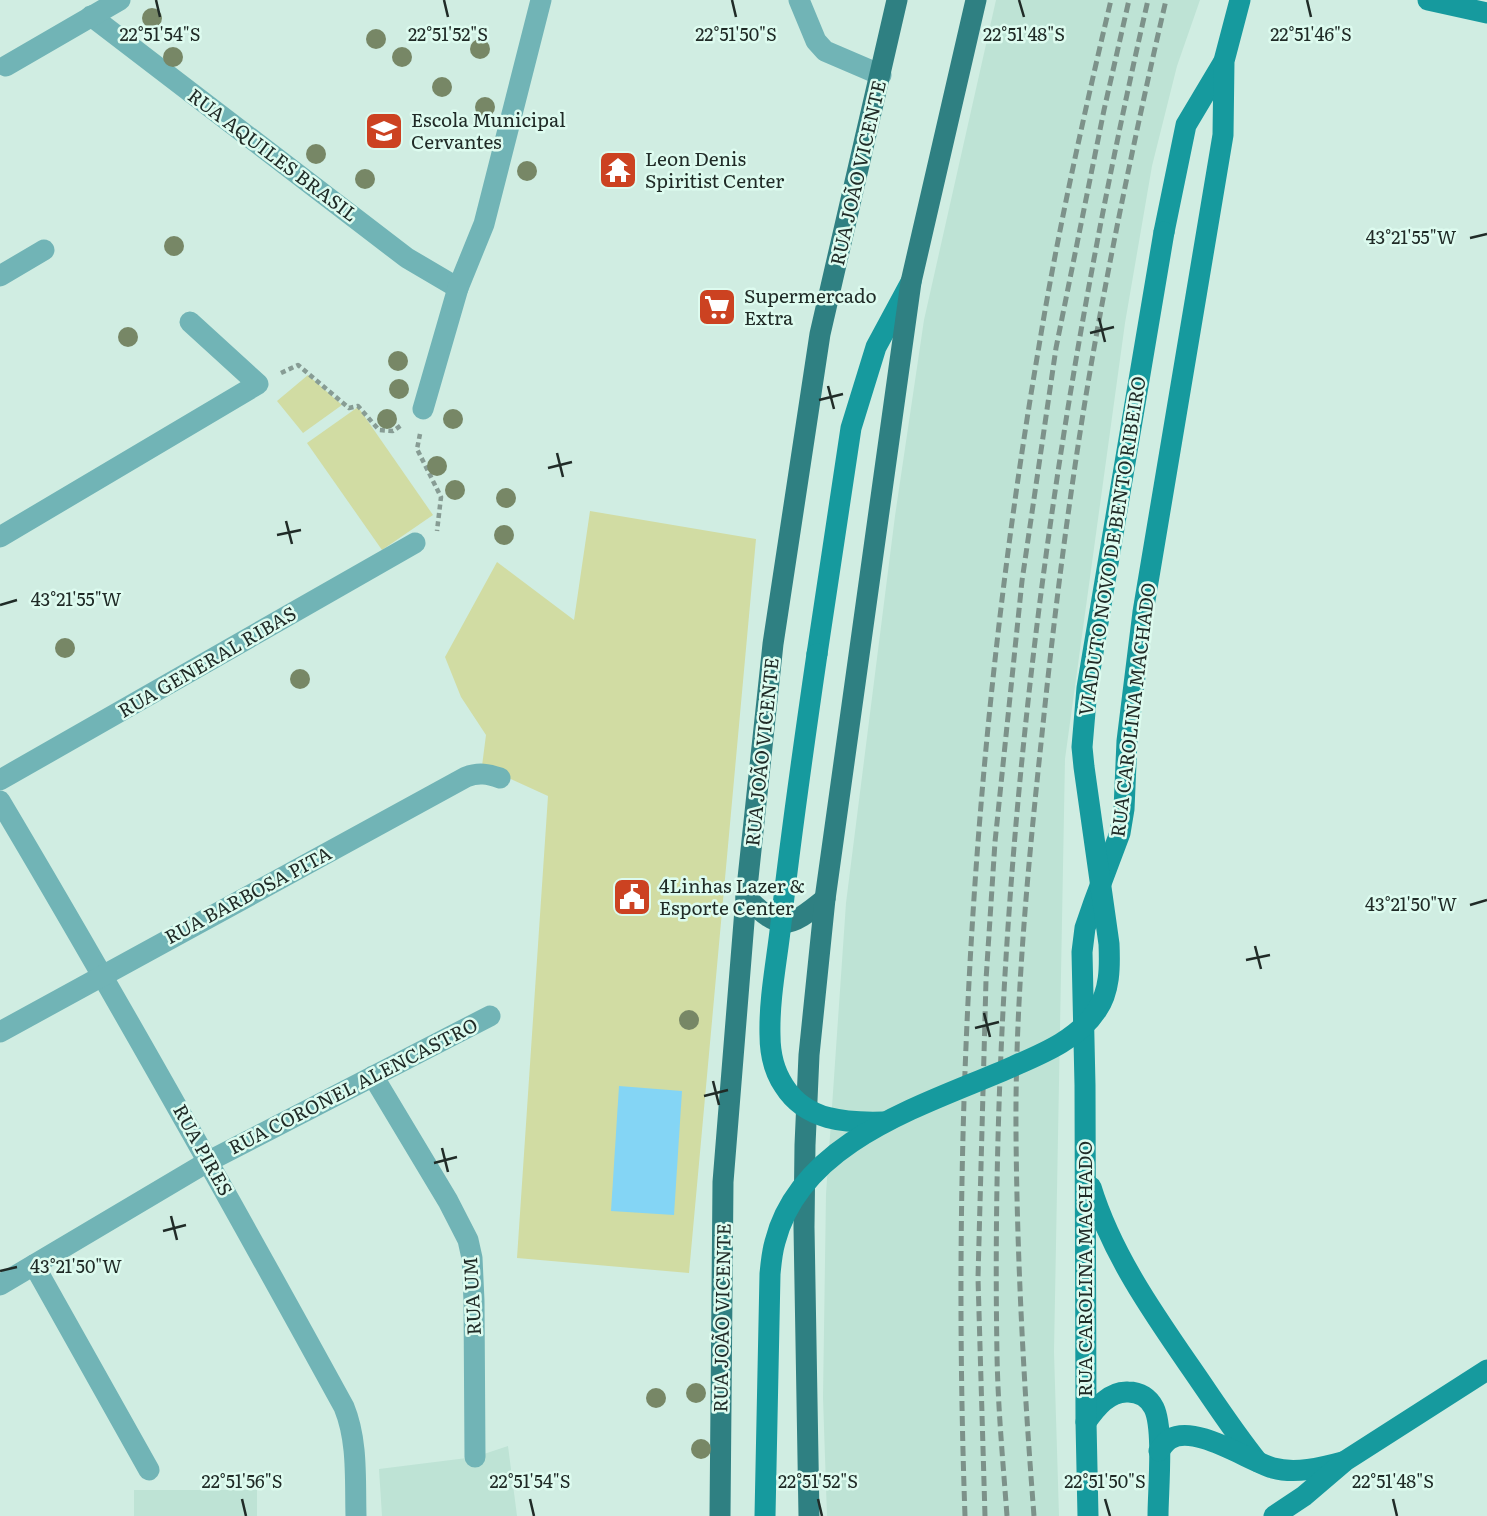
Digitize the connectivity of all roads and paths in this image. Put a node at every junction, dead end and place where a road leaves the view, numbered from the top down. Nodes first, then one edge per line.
1 (120, 0) edge
2 (541, 0) edge
3 (799, 0) edge
4 (897, 0) edge
5 (976, 0) edge
6 (1240, 0) edge
7 (1429, 0) edge
8 (1487, 13) edge
9 (91, 16) junction
10 (1224, 61) junction
11 (6, 66) dead end
12 (881, 75) junction
13 (44, 250) dead end
14 (0, 276) edge
15 (911, 282) junction
16 (458, 288) junction
17 (190, 322) dead end
18 (258, 384) junction
19 (423, 409) junction
20 (0, 537) edge
21 (415, 543) joint
22 (500, 778) dead end
23 (0, 780) edge
24 (0, 802) edge
25 (747, 897) junction
26 (825, 900) junction
27 (103, 974) junction
28 (490, 1016) dead end
29 (0, 1032) edge
30 (373, 1076) junction
31 (886, 1122) junction
32 (209, 1161) junction
33 (1085, 1168) junction
34 (34, 1265) junction
35 (0, 1285) edge
36 (1487, 1370) edge
37 (1086, 1422) junction
38 (1159, 1451) junction
39 (475, 1457) dead end
40 (1345, 1461) junction
41 (1258, 1462) junction
42 (149, 1470) dead end
43 (356, 1516) edge
44 (720, 1516) edge
45 (765, 1516) edge
46 (809, 1516) edge
47 (1088, 1516) edge
48 (1158, 1516) edge
49 (1274, 1516) edge

1 - 9 street
2 - 16 street
3 - 12 street
4 - 12 main road, RUA JOÃO VICENTE
5 - 15 main road
6 - 10 main road, RUA CAROLINA MACHADO
7 - 8 main road
9 - 11 street
9 - 16 street, RUA AQUILES BRASIL
10 - 31 main road, VIADUTO NOVO DE BENTO RIBEIRO, bridge
10 - 33 main road, RUA CAROLINA MACHADO
12 - 25 main road, RUA JOÃO VICENTE
13 - 14 street
15 - 26 main road
15 - 31 main road, VIADUTO NOVO DE BENTO RIBEIRO, bridge
16 - 19 street
17 - 18 street
18 - 19 path
18 - 20 street
19 - 21 path
21 - 23 street, RUA GENERAL RIBAS
22 - 27 street, RUA BARBOSA PITA
24 - 27 street, RUA PIRES
25 - 26 main road
25 - 44 main road, RUA JOÃO VICENTE
26 - 46 main road
27 - 29 street, RUA BARBOSA PITA
27 - 32 street, RUA PIRES
28 - 30 street, RUA CORONEL ALENCASTRO
30 - 32 street, RUA CORONEL ALENCASTRO
30 - 39 street, RUA UM
31 - 45 main road, VIADUTO NOVO DE BENTO RIBEIRO, bridge
32 - 34 street, RUA CORONEL ALENCASTRO
32 - 43 street, RUA PIRES
33 - 37 main road, RUA CAROLINA MACHADO
33 - 41 main road
34 - 35 street, RUA CORONEL ALENCASTRO
34 - 42 street
36 - 40 main road
37 - 38 main road, RUA CAROLINA MACHADO
37 - 47 main road, RUA CAROLINA MACHADO
38 - 41 main road
38 - 48 main road
40 - 41 main road
40 - 49 main road

